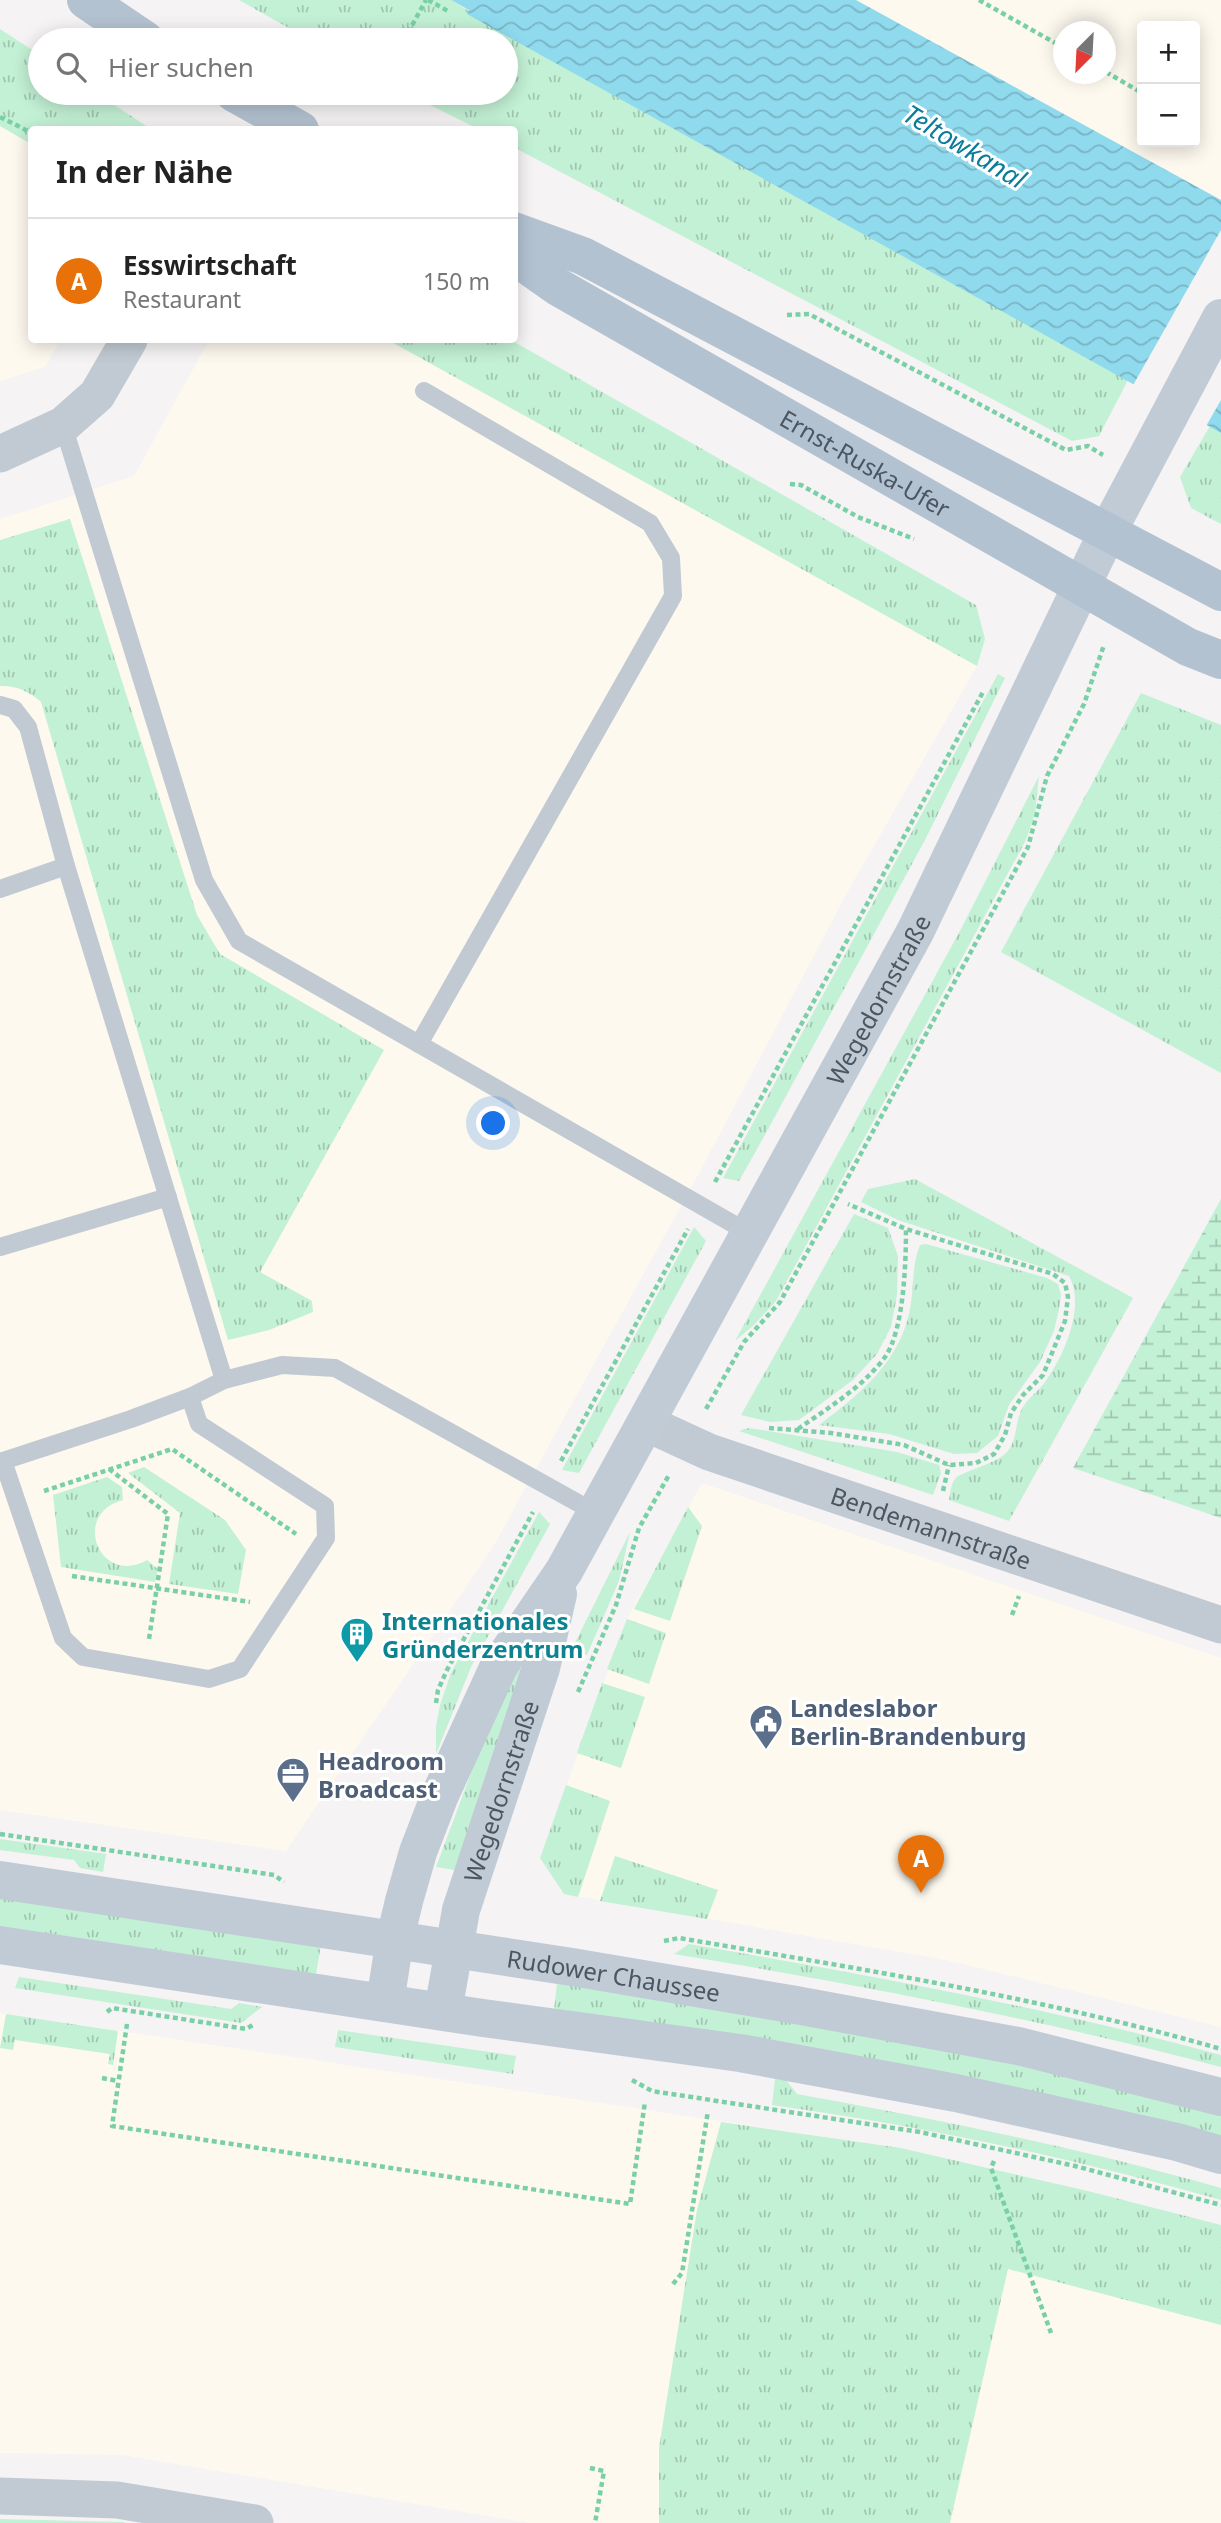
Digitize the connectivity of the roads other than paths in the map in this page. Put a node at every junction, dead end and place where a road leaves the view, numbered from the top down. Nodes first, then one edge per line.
1 (86, 0) edge
2 (127, 28) edge
3 (248, 110) edge
4 (290, 126) edge
5 (518, 232) edge
6 (518, 259) edge
7 (1221, 318) edge
8 (127, 343) edge
9 (424, 391) dead end
10 (63, 425) junction
11 (0, 454) edge
12 (1108, 531) junction
13 (1081, 588) junction
14 (1221, 592) edge
15 (1221, 660) edge
16 (0, 705) edge
17 (66, 866) junction
18 (0, 890) edge
19 (419, 1044) junction
20 (168, 1197) junction
21 (749, 1233) junction
22 (0, 1247) edge
23 (224, 1380) junction
24 (190, 1397) junction
25 (646, 1423) junction
26 (1, 1461) edge
27 (596, 1513) junction
28 (564, 1571) junction
29 (1221, 1625) edge
30 (0, 1880) edge
31 (395, 1940) junction
32 (0, 1945) edge
33 (453, 1949) junction
34 (385, 2002) junction
35 (443, 2011) junction
36 (1221, 2097) edge
37 (1221, 2155) edge
38 (0, 2496) edge
39 (255, 2523) edge

1 - 2 main road
3 - 4 main road
5 - 12 main road, Ernst-Ruska-Ufer
6 - 13 main road, Ernst-Ruska-Ufer
7 - 12 main road, Wegedornstraße
8 - 10 street
9 - 19 lane
10 - 11 street
10 - 19 lane
12 - 13 main road, Wegedornstraße
12 - 14 main road, Ernst-Ruska-Ufer
13 - 15 main road, Ernst-Ruska-Ufer
13 - 21 main road, Wegedornstraße
16 - 17 lane
17 - 18 lane
17 - 20 lane
19 - 21 lane
20 - 22 lane
20 - 23 lane
21 - 25 main road, Wegedornstraße
23 - 24 lane
23 - 27 lane
24 - 26 lane
24 - 26 lane
25 - 27 main road, Wegedornstraße
25 - 29 street, Bendemannstraße
27 - 28 main road, Wegedornstraße
28 - 31 main road, Wegedornstraße
28 - 33 main road, Wegedornstraße
30 - 31 main road, Rudower Chaussee
31 - 33 main road, Rudower Chaussee
31 - 34 main road, Wegedornstraße
32 - 34 main road
33 - 35 main road, Wegedornstraße
33 - 36 main road, Rudower Chaussee
34 - 35 main road
35 - 37 main road
38 - 39 street

